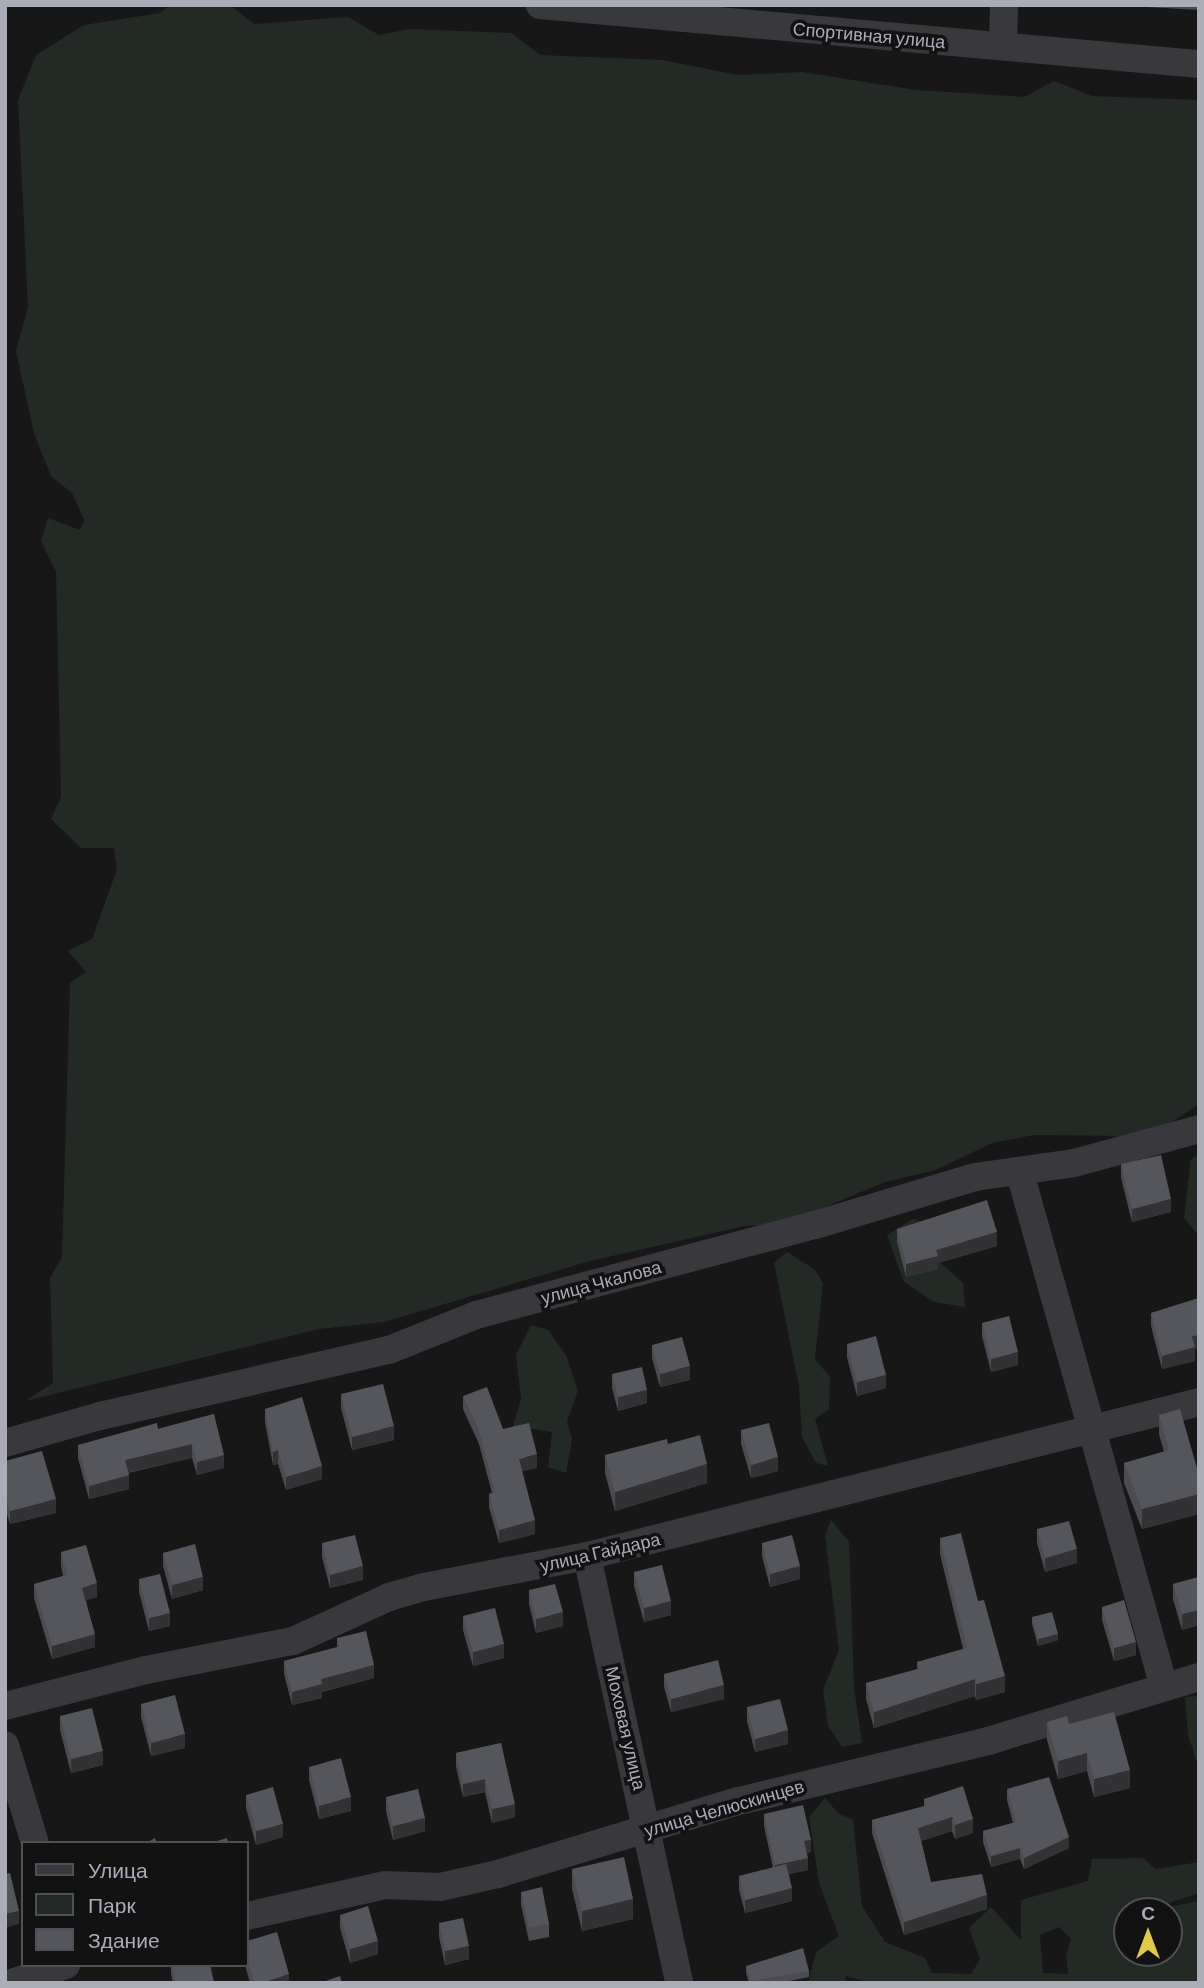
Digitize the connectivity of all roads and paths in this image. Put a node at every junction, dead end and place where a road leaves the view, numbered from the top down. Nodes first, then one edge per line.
1 (540, 5) edge
2 (1004, 5) edge
3 (1003, 46) junction
4 (1199, 64) edge
5 (1199, 1129) edge
6 (1020, 1173) junction
7 (1199, 1402) edge
8 (1094, 1429) junction
9 (5, 1443) edge
10 (587, 1556) junction
11 (1199, 1677) edge
12 (1164, 1687) junction
13 (5, 1706) edge
14 (5, 1745) edge
15 (649, 1830) junction
16 (34, 1841) edge
17 (248, 1916) edge
18 (60, 1967) edge
19 (12, 1983) edge
20 (679, 1983) edge

1 - 3 street, Спортивная улица
2 - 3 street
3 - 4 street, Спортивная улица
5 - 6 street, улица Чкалова
6 - 8 street
6 - 9 street, улица Чкалова
7 - 8 street, улица Гайдара
8 - 10 street, улица Гайдара
8 - 12 street
10 - 13 street, улица Гайдара
10 - 15 street, Моховая улица
11 - 12 street, улица Челюскинцев
12 - 15 street, улица Челюскинцев
14 - 16 street
15 - 17 street, улица Челюскинцев
15 - 20 street, Моховая улица
18 - 19 street

